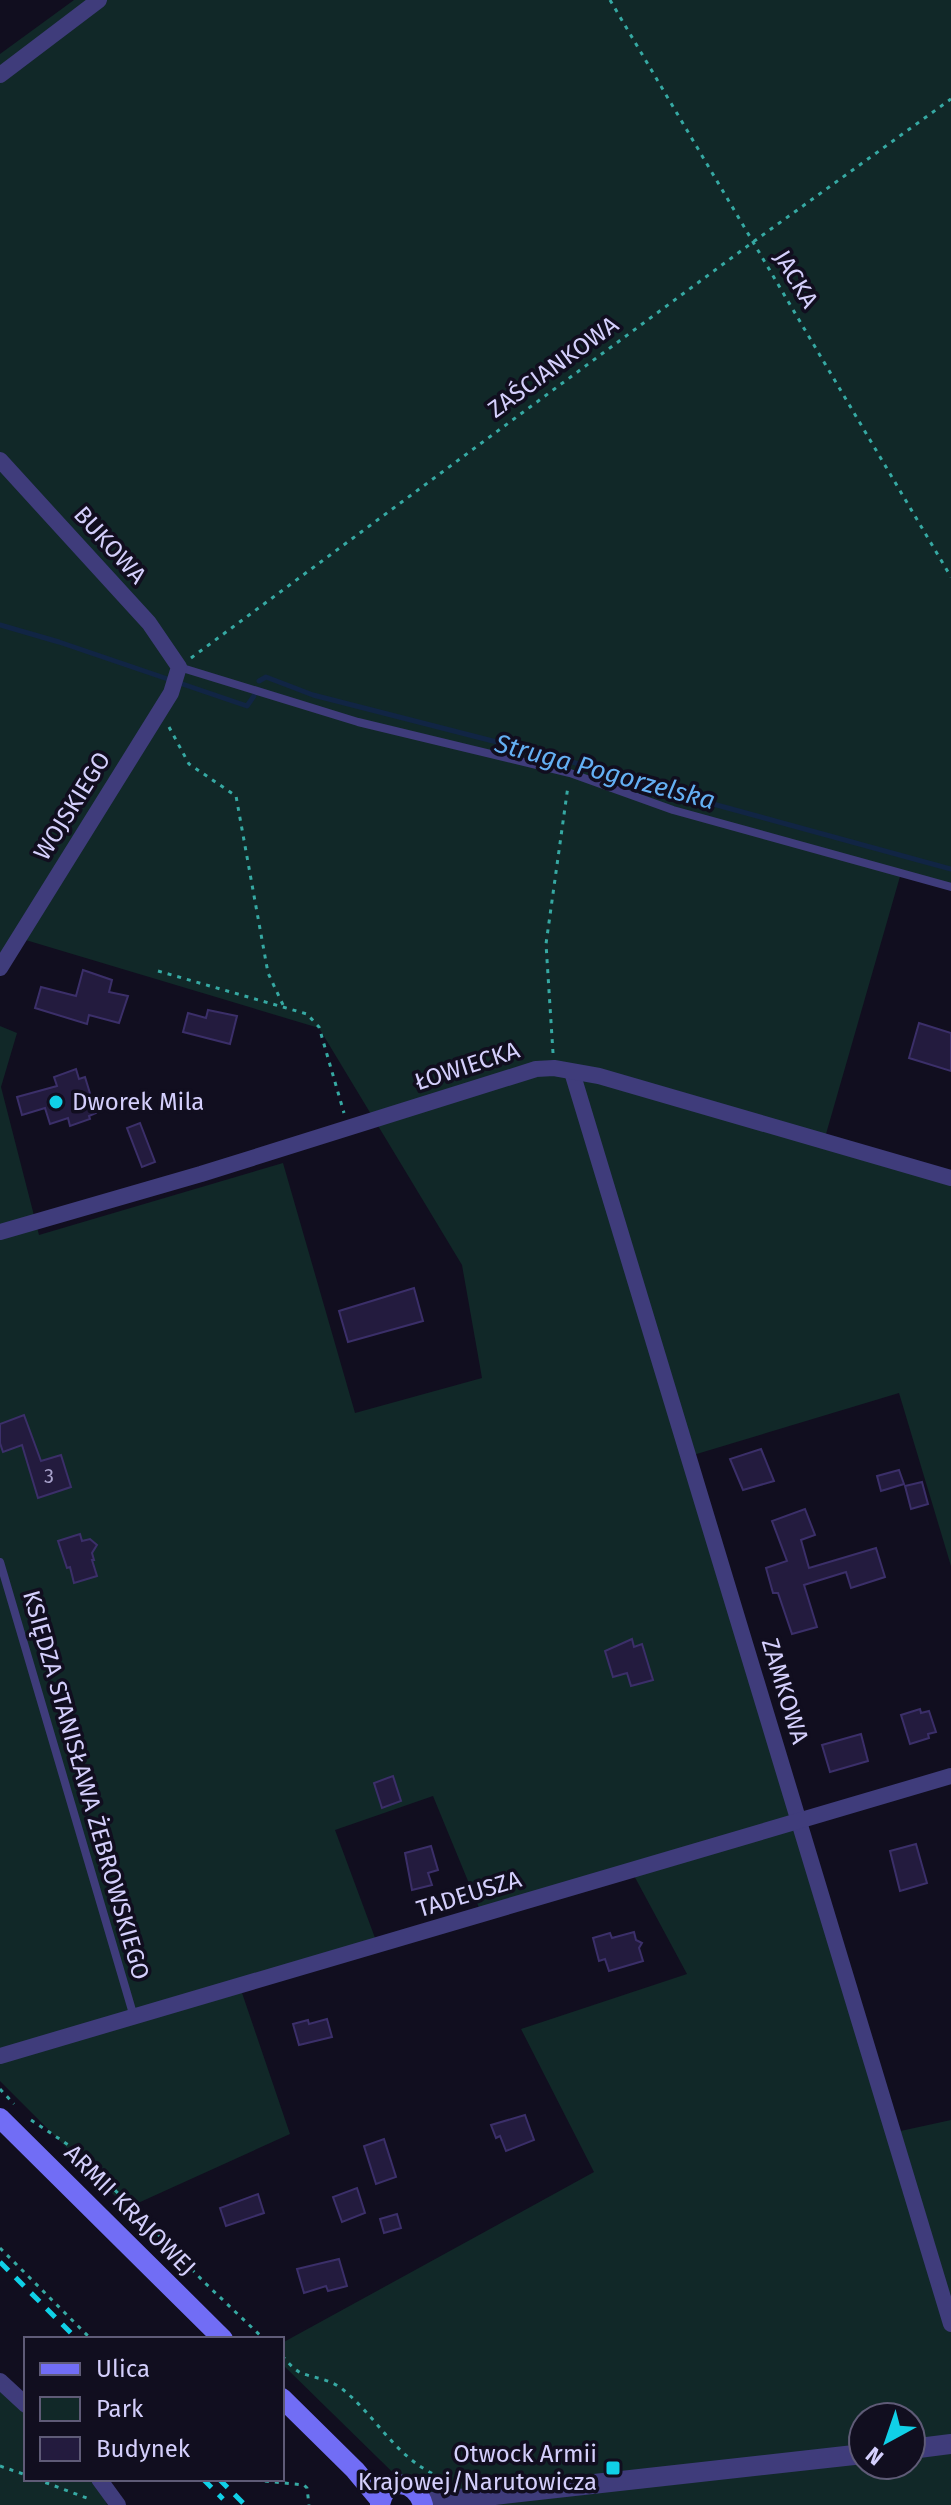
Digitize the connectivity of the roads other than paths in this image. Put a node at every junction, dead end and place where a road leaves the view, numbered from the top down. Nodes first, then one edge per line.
1 (99, 0) edge
2 (0, 75) edge
3 (0, 460) edge
4 (175, 679) junction
5 (951, 887) edge
6 (0, 968) edge
7 (572, 1072) junction
8 (951, 1178) edge
9 (0, 1232) edge
10 (0, 1562) edge
11 (951, 1776) edge
12 (800, 1823) junction
13 (134, 2018) junction
14 (0, 2056) edge
15 (0, 2118) edge
16 (951, 2324) edge
17 (221, 2337) edge
18 (0, 2381) edge
19 (284, 2400) edge
20 (24, 2403) edge
21 (951, 2444) edge
22 (927, 2447) edge
23 (847, 2456) edge
24 (100, 2481) edge
25 (380, 2503) edge
26 (423, 2504) edge
27 (118, 2505) edge

1 - 2 street
3 - 4 street, BUKOWA
4 - 5 lane
4 - 6 street, WOJSKIEGO
7 - 8 street, ŁOWIECKA
7 - 9 street, ŁOWIECKA
7 - 12 street, ZAMKOWA
10 - 13 lane, KSIĘDZA STANISŁAWA ŻEBROWSKIEGO
11 - 12 street, TADEUSZA
12 - 13 street, TADEUSZA
12 - 16 street, ZAMKOWA
13 - 14 street, TADEUSZA
15 - 17 main road, ARMII KRAJOWEJ
18 - 20 street
19 - 25 main road
21 - 22 street
23 - 26 street
24 - 27 street
25 - 26 main road

